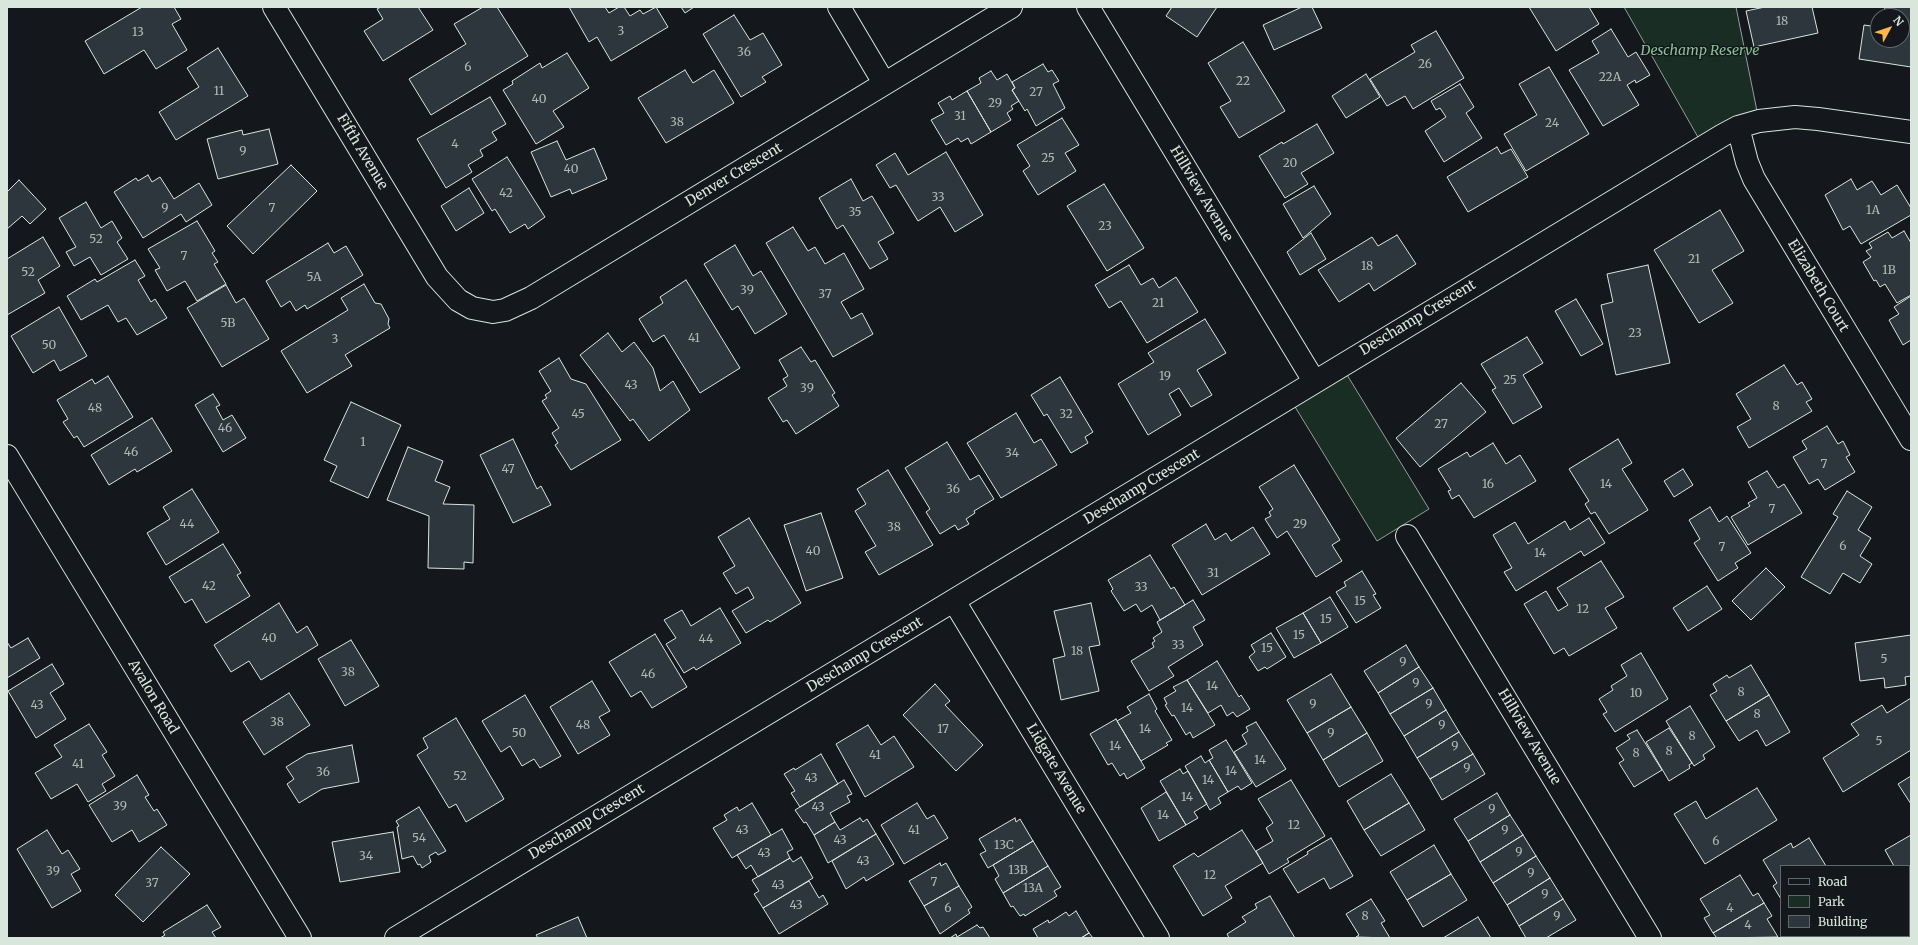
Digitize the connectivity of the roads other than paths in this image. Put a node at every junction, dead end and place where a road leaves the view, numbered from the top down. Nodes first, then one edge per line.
1 (274, 7) edge
2 (838, 7) edge
3 (1011, 7) edge
4 (1088, 7) edge
5 (884, 83) junction
6 (1738, 127) junction
7 (1911, 132) edge
8 (452, 295) joint
9 (1314, 381) junction
10 (1911, 439) edge
11 (7, 456) edge
12 (1407, 536) dead end
13 (954, 601) junction
14 (300, 938) edge
15 (396, 938) edge
16 (1158, 938) edge
17 (1650, 938) edge

1 - 8 street, Fifth Avenue
2 - 5 street
3 - 5 street, Denver Crescent
4 - 9 street, Hillview Avenue
5 - 8 street, Denver Crescent
6 - 7 street, Deschamp Crescent
6 - 9 street, Deschamp Crescent
6 - 10 street, Elizabeth Court
9 - 13 street, Deschamp Crescent
11 - 14 street, Avalon Road
12 - 17 street, Hillview Avenue
13 - 15 street, Deschamp Crescent
13 - 16 street, Lidgate Avenue

